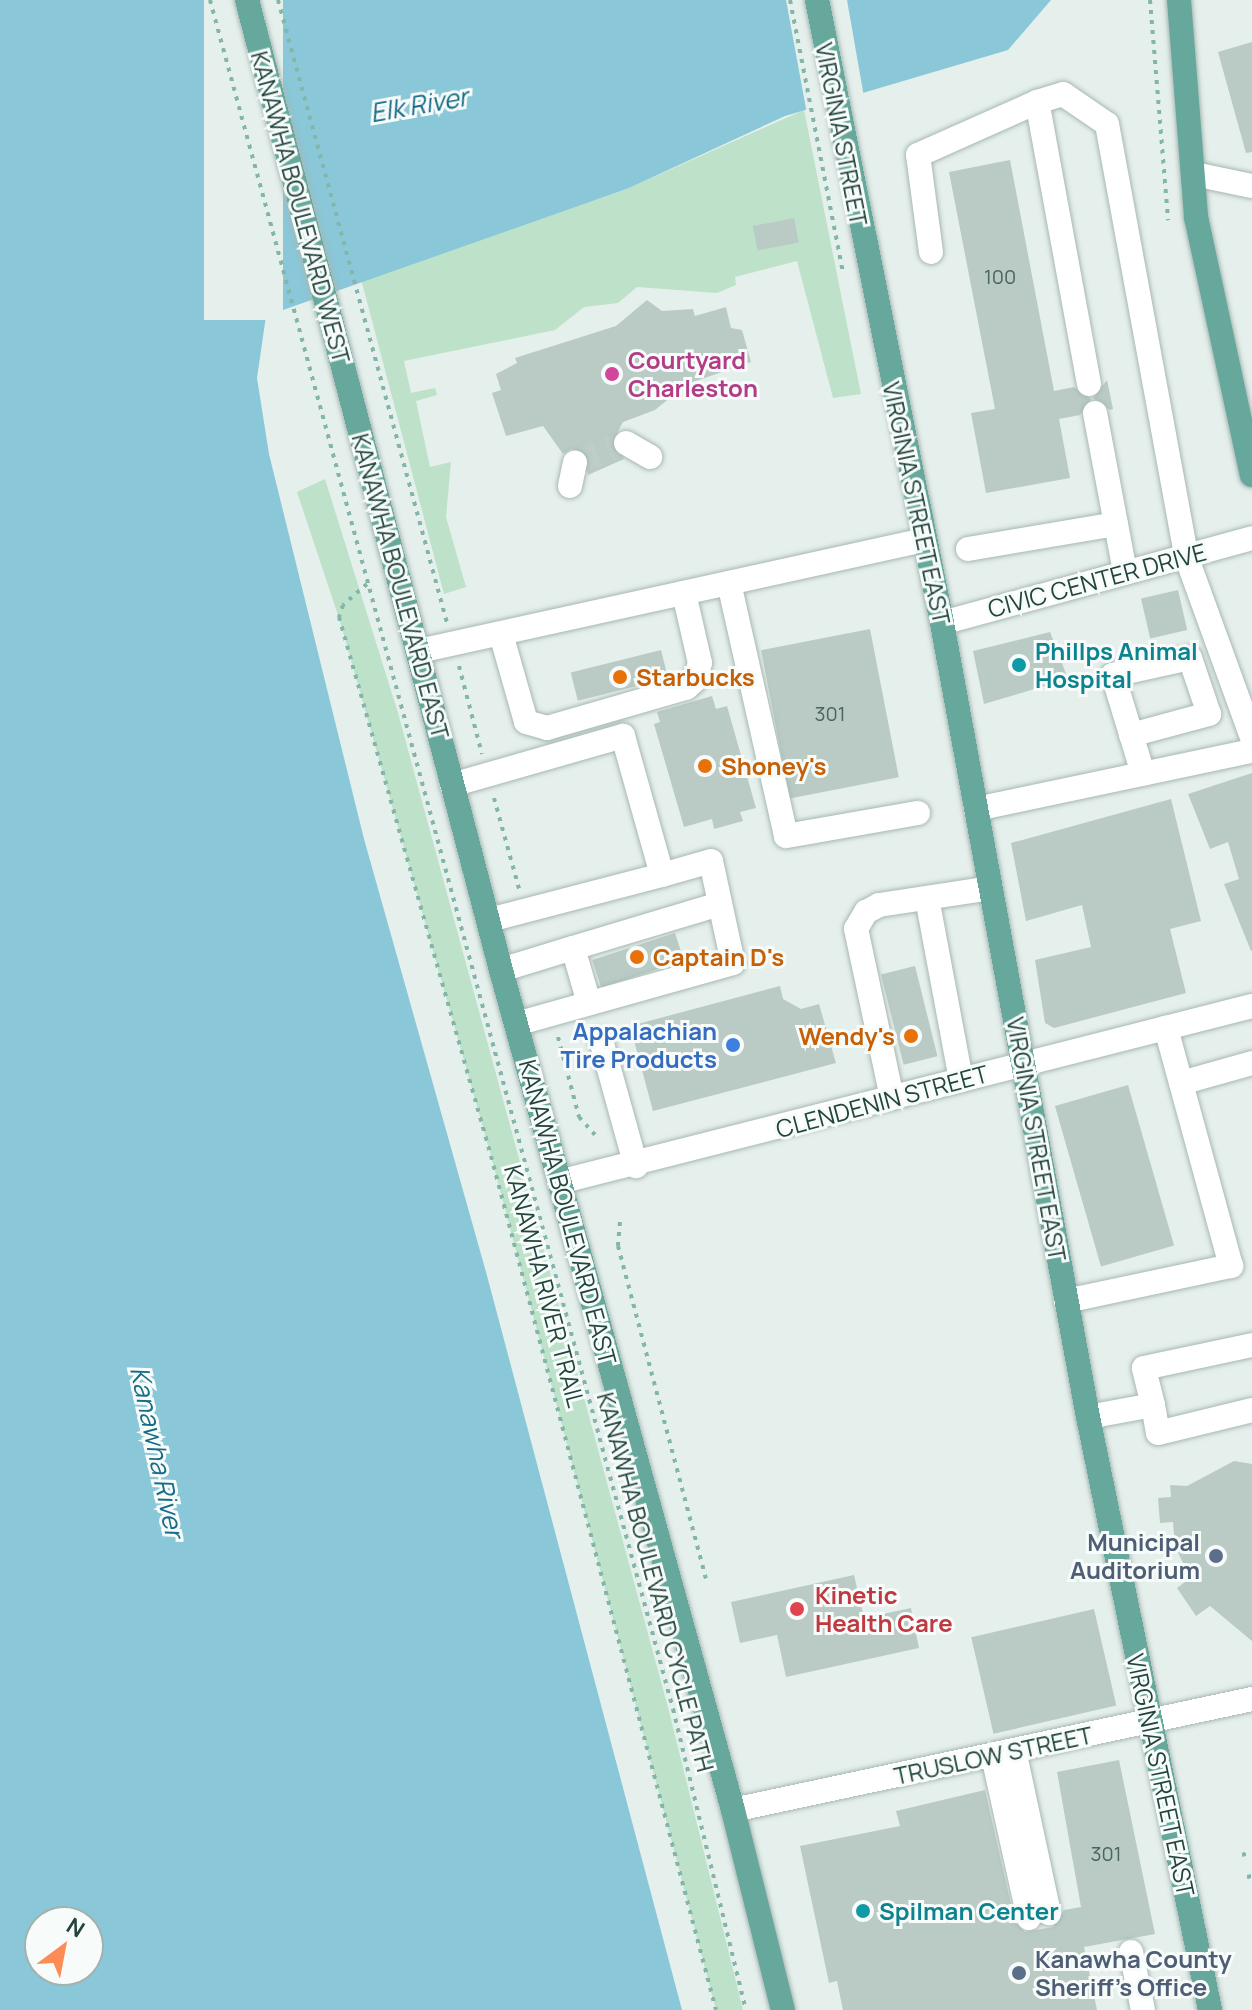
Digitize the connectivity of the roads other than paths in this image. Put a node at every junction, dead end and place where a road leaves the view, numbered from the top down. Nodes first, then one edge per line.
1 (247, 0) edge
2 (817, 0) edge
3 (1179, 0) edge
4 (1037, 102) junction
5 (1194, 174) junction
6 (1252, 186) edge
7 (931, 252) dead end
8 (867, 268) joint
9 (1089, 384) dead end
10 (1095, 413) dead end
11 (356, 414) joint
12 (626, 443) dead end
13 (650, 457) dead end
14 (1252, 475) edge
15 (1116, 524) junction
16 (1252, 538) edge
17 (924, 540) junction
18 (968, 549) dead end
19 (1186, 556) junction
20 (1125, 572) junction
21 (729, 583) junction
22 (684, 593) junction
23 (942, 623) junction
24 (501, 634) junction
25 (419, 651) junction
26 (1241, 706) junction
27 (1209, 714) junction
28 (1131, 735) junction
29 (1252, 737) edge
30 (1252, 751) edge
31 (1143, 774) junction
32 (452, 785) junction
33 (976, 809) junction
34 (918, 813) dead end
35 (662, 875) junction
36 (991, 888) junction
37 (927, 898) junction
38 (720, 904) junction
39 (489, 920) junction
40 (573, 948) junction
41 (501, 970) junction
42 (589, 1003) junction
43 (1252, 1006) edge
44 (516, 1024) junction
45 (1166, 1028) junction
46 (601, 1040) dead end
47 (1252, 1063) edge
48 (1023, 1064) junction
49 (961, 1080) junction
50 (1181, 1083) junction
51 (892, 1098) junction
52 (636, 1166) junction
53 (559, 1182) junction
54 (1066, 1301) junction
55 (1252, 1345) edge
56 (1153, 1405) junction
57 (1252, 1410) edge
58 (1088, 1417) junction
59 (1252, 1699) edge
60 (1150, 1721) junction
61 (1004, 1753) junction
62 (733, 1810) junction
63 (1039, 1916) dead end
64 (1131, 1952) dead end
65 (783, 2010) edge
66 (1143, 2010) edge
67 (1210, 2010) edge

1 - 11 main road, KANAWHA BOULEVARD WEST
2 - 8 main road, VIRGINIA STREET
3 - 5 main road
4 - 7 street
4 - 9 street
4 - 19 street
5 - 6 street
5 - 14 main road
8 - 17 main road, VIRGINIA STREET EAST
10 - 15 street
11 - 25 main road, KANAWHA BOULEVARD EAST
12 - 13 street
15 - 18 street
15 - 20 street
16 - 19 street, CIVIC CENTER DRIVE
17 - 21 street
17 - 23 main road, VIRGINIA STREET EAST
19 - 20 street, CIVIC CENTER DRIVE
19 - 26 street
20 - 23 street, CIVIC CENTER DRIVE
21 - 22 street
21 - 34 street
22 - 24 street
22 - 24 street
23 - 33 main road, VIRGINIA STREET EAST
24 - 25 street
25 - 32 main road, KANAWHA BOULEVARD EAST
26 - 27 street
26 - 29 street
27 - 28 street
27 - 28 street
28 - 31 street
30 - 31 street
31 - 33 street
32 - 35 street
32 - 39 main road, KANAWHA BOULEVARD EAST
33 - 36 main road, VIRGINIA STREET EAST
35 - 38 street
35 - 39 street
36 - 37 street
36 - 48 main road, VIRGINIA STREET EAST
37 - 49 street
37 - 51 street
38 - 40 street
38 - 42 street
39 - 41 main road, KANAWHA BOULEVARD EAST
40 - 41 street
40 - 42 street
41 - 44 main road, KANAWHA BOULEVARD EAST
42 - 44 street
43 - 45 street, CLENDENIN STREET
44 - 53 main road, KANAWHA BOULEVARD EAST
45 - 48 street, CLENDENIN STREET
45 - 50 street
46 - 52 street
47 - 50 street
48 - 49 street, CLENDENIN STREET
48 - 54 main road, VIRGINIA STREET EAST
49 - 51 street, CLENDENIN STREET
50 - 54 street
51 - 52 street, CLENDENIN STREET
52 - 53 street, CLENDENIN STREET
53 - 62 main road, KANAWHA BOULEVARD EAST
54 - 58 main road, VIRGINIA STREET EAST
55 - 56 street
56 - 57 street
56 - 58 street
58 - 60 main road, VIRGINIA STREET EAST
59 - 60 street, TRUSLOW STREET
60 - 61 street, TRUSLOW STREET
60 - 67 main road, VIRGINIA STREET EAST
61 - 62 street, TRUSLOW STREET
61 - 63 street
62 - 65 main road, KANAWHA BOULEVARD EAST
64 - 66 street

